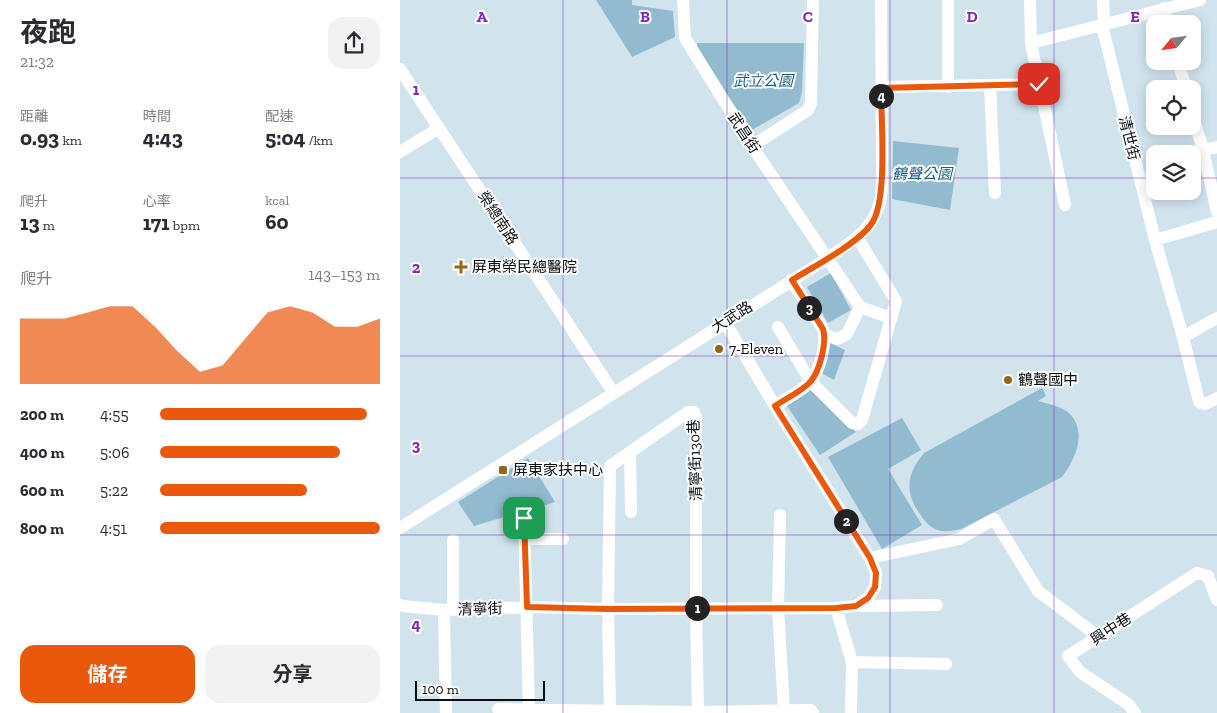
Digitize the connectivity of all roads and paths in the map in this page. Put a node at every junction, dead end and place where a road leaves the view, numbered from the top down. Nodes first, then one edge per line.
1 (683, 0) edge
2 (813, 0) edge
3 (881, 0) edge
4 (948, 0) edge
5 (1030, 0) edge
6 (1103, 0) edge
7 (1200, 0) edge
8 (1187, 2) edge
9 (1164, 8) junction
10 (1166, 15) edge
11 (1103, 25) junction
12 (1031, 43) junction
13 (400, 69) edge
14 (1039, 84) junction
15 (948, 86) junction
16 (990, 86) junction
17 (881, 88) junction
18 (439, 128) junction
19 (1199, 135) edge
20 (752, 146) junction
21 (1217, 148) edge
22 (1203, 150) junction
23 (400, 152) edge
24 (994, 193) dead end
25 (1065, 205) dead end
26 (1217, 212) edge
27 (1217, 222) edge
28 (857, 237) junction
29 (1155, 240) junction
30 (828, 258) junction
31 (792, 280) junction
32 (860, 307) junction
33 (891, 318) junction
34 (1217, 318) edge
35 (725, 322) junction
36 (778, 327) dead end
37 (825, 335) junction
38 (1183, 337) junction
39 (810, 382) junction
40 (613, 392) junction
41 (1217, 398) edge
42 (775, 406) junction
43 (630, 452) junction
44 (631, 512) dead end
45 (780, 515) dead end
46 (524, 518) dead end
47 (400, 528) edge
48 (525, 539) junction
49 (453, 540) dead end
50 (563, 540) dead end
51 (870, 558) junction
52 (1217, 600) edge
53 (400, 605) edge
54 (937, 605) dead end
55 (856, 606) junction
56 (527, 607) junction
57 (696, 608) junction
58 (778, 608) junction
59 (836, 608) junction
60 (608, 609) junction
61 (449, 610) junction
62 (1099, 637) junction
63 (852, 662) junction
64 (946, 664) dead end
65 (498, 709) dead end
66 (529, 709) junction
67 (610, 710) junction
68 (784, 710) junction
69 (698, 712) edge
70 (446, 713) edge
71 (813, 713) edge
72 (851, 713) edge
73 (1135, 713) edge

1 - 20 street, 武昌街
2 - 20 street
3 - 17 street, 大武路
4 - 15 street
5 - 12 street
6 - 11 street, 清世街
7 - 8 street
8 - 9 street
9 - 10 street
9 - 11 street
11 - 12 street
11 - 29 street, 清世街
12 - 14 street
13 - 18 street, 榮總南路
14 - 16 street
14 - 25 street
15 - 16 street
15 - 17 street
16 - 24 street
17 - 28 street, 大武路
18 - 23 street
18 - 40 street, 榮總南路
19 - 22 street
20 - 30 street, 武昌街
21 - 22 street
22 - 26 street
27 - 29 street
28 - 30 street, 大武路
28 - 33 street
29 - 38 street, 清世街
30 - 31 street, 大武路
30 - 32 street, 武昌街
31 - 35 street, 大武路
31 - 37 street
32 - 33 street
32 - 37 street
33 - 39 street
34 - 38 street
35 - 40 street, 大武路
35 - 42 street
36 - 39 street
37 - 39 street
38 - 41 street, 清世街
39 - 42 street
40 - 47 street, 大武路
42 - 51 street
43 - 44 street
43 - 57 street, 清寧街130巷
43 - 60 street, 清寧街130巷
45 - 58 street
46 - 48 street
48 - 50 street
48 - 56 street
49 - 61 street
51 - 55 street
51 - 62 street
52 - 62 street, 興中巷
53 - 61 street, 清寧街
54 - 55 street, 清寧街
55 - 59 street, 清寧街
56 - 60 street, 清寧街
56 - 61 street, 清寧街
56 - 66 street
57 - 58 street, 清寧街
57 - 60 street, 清寧街
57 - 69 street
58 - 59 street, 清寧街
58 - 68 street
59 - 63 street
60 - 67 street
61 - 70 street
62 - 73 street, 興中巷
63 - 64 street
63 - 72 street
65 - 66 street
66 - 67 street
67 - 69 street
68 - 69 street
68 - 71 street

